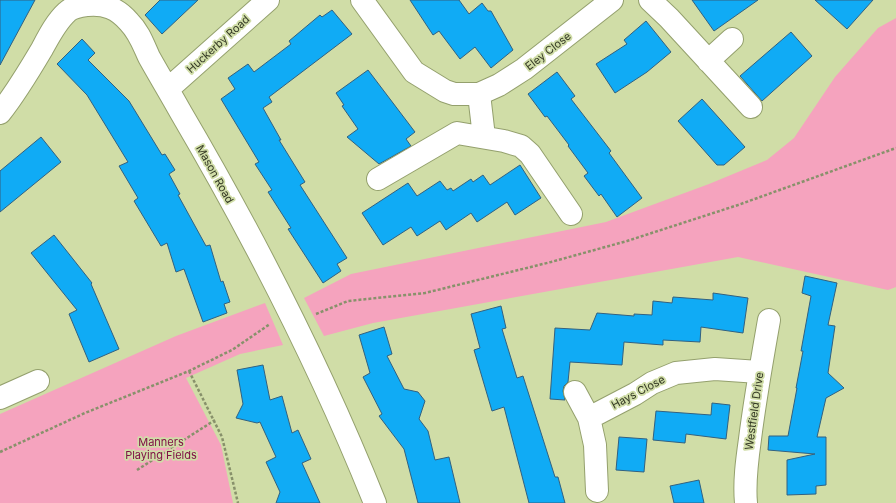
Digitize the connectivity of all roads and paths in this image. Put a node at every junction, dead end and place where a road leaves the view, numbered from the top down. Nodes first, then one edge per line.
1 (268, 0) edge
2 (362, 0) edge
3 (612, 0) edge
4 (650, 0) edge
5 (102, 3) edge
6 (732, 39) dead end
7 (708, 61) junction
8 (168, 89) junction
9 (479, 94) junction
10 (750, 108) dead end
11 (0, 113) edge
12 (484, 136) junction
13 (896, 148) edge
14 (378, 179) dead end
15 (570, 214) dead end
16 (292, 318) junction
17 (769, 320) dead end
18 (189, 371) junction
19 (759, 372) junction
20 (38, 381) dead end
21 (575, 392) dead end
22 (0, 398) edge
23 (589, 418) junction
24 (215, 420) junction
25 (0, 452) edge
26 (137, 470) dead end
27 (597, 491) dead end
28 (238, 503) edge
29 (375, 503) edge
30 (746, 503) edge

1 - 8 street, Huckerby Road
2 - 9 street, Eley Close
3 - 9 street, Eley Close
4 - 7 street
5 - 8 street, Mason Road
5 - 11 street, Mason Road
6 - 7 street
7 - 10 street
8 - 16 street, Mason Road
9 - 12 street
12 - 14 street
12 - 15 street
13 - 16 path
16 - 18 path
16 - 29 street, Mason Road
17 - 19 street, Westfield Drive
18 - 24 path
18 - 25 path
19 - 23 street, Hays Close
19 - 30 street, Westfield Drive
20 - 22 street
21 - 23 street
23 - 27 street
24 - 26 path
24 - 28 path

